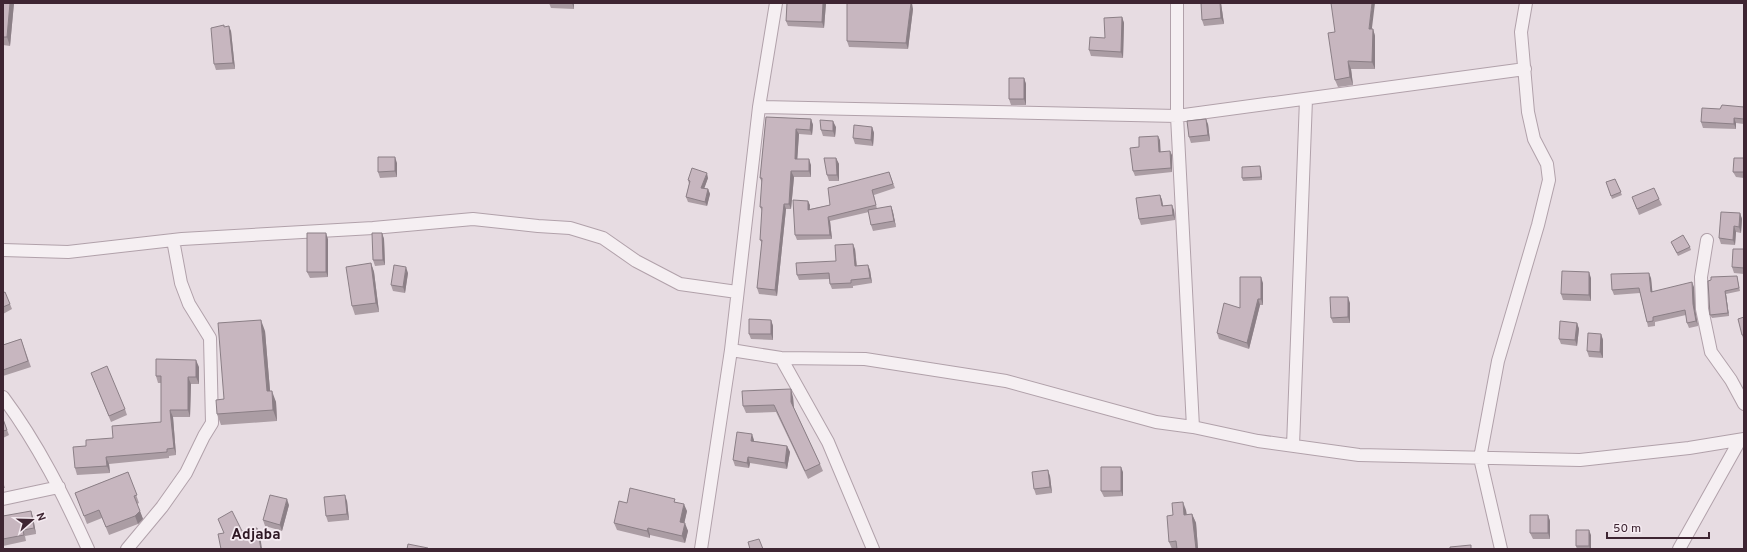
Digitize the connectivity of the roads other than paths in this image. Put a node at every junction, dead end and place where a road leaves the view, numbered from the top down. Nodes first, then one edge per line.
1 (776, 3) edge
2 (1177, 3) edge
3 (1526, 3) edge
4 (1525, 69) junction
5 (1306, 99) junction
6 (759, 107) junction
7 (1177, 116) junction
8 (174, 240) junction
9 (1707, 240) dead end
10 (3, 250) edge
11 (737, 292) junction
12 (731, 350) junction
13 (781, 358) junction
14 (3, 397) edge
15 (1744, 404) edge
16 (1193, 427) junction
17 (1742, 440) edge
18 (1293, 446) junction
19 (1480, 458) junction
20 (59, 486) junction
21 (3, 499) edge
22 (88, 549) edge
23 (127, 549) edge
24 (701, 549) edge
25 (873, 549) edge
26 (1501, 549) edge
27 (1679, 549) edge

1 - 6 street
2 - 7 street
3 - 4 street
4 - 5 street
4 - 19 street
5 - 7 street
5 - 18 street
6 - 7 street
6 - 11 street
7 - 16 street
8 - 10 street
8 - 11 street
8 - 23 street
9 - 15 street
11 - 12 street
12 - 13 street
12 - 24 street
13 - 16 street
13 - 25 street
14 - 20 street
16 - 18 street
17 - 19 street
17 - 27 street
18 - 19 street
19 - 26 street
20 - 21 street
20 - 22 street

